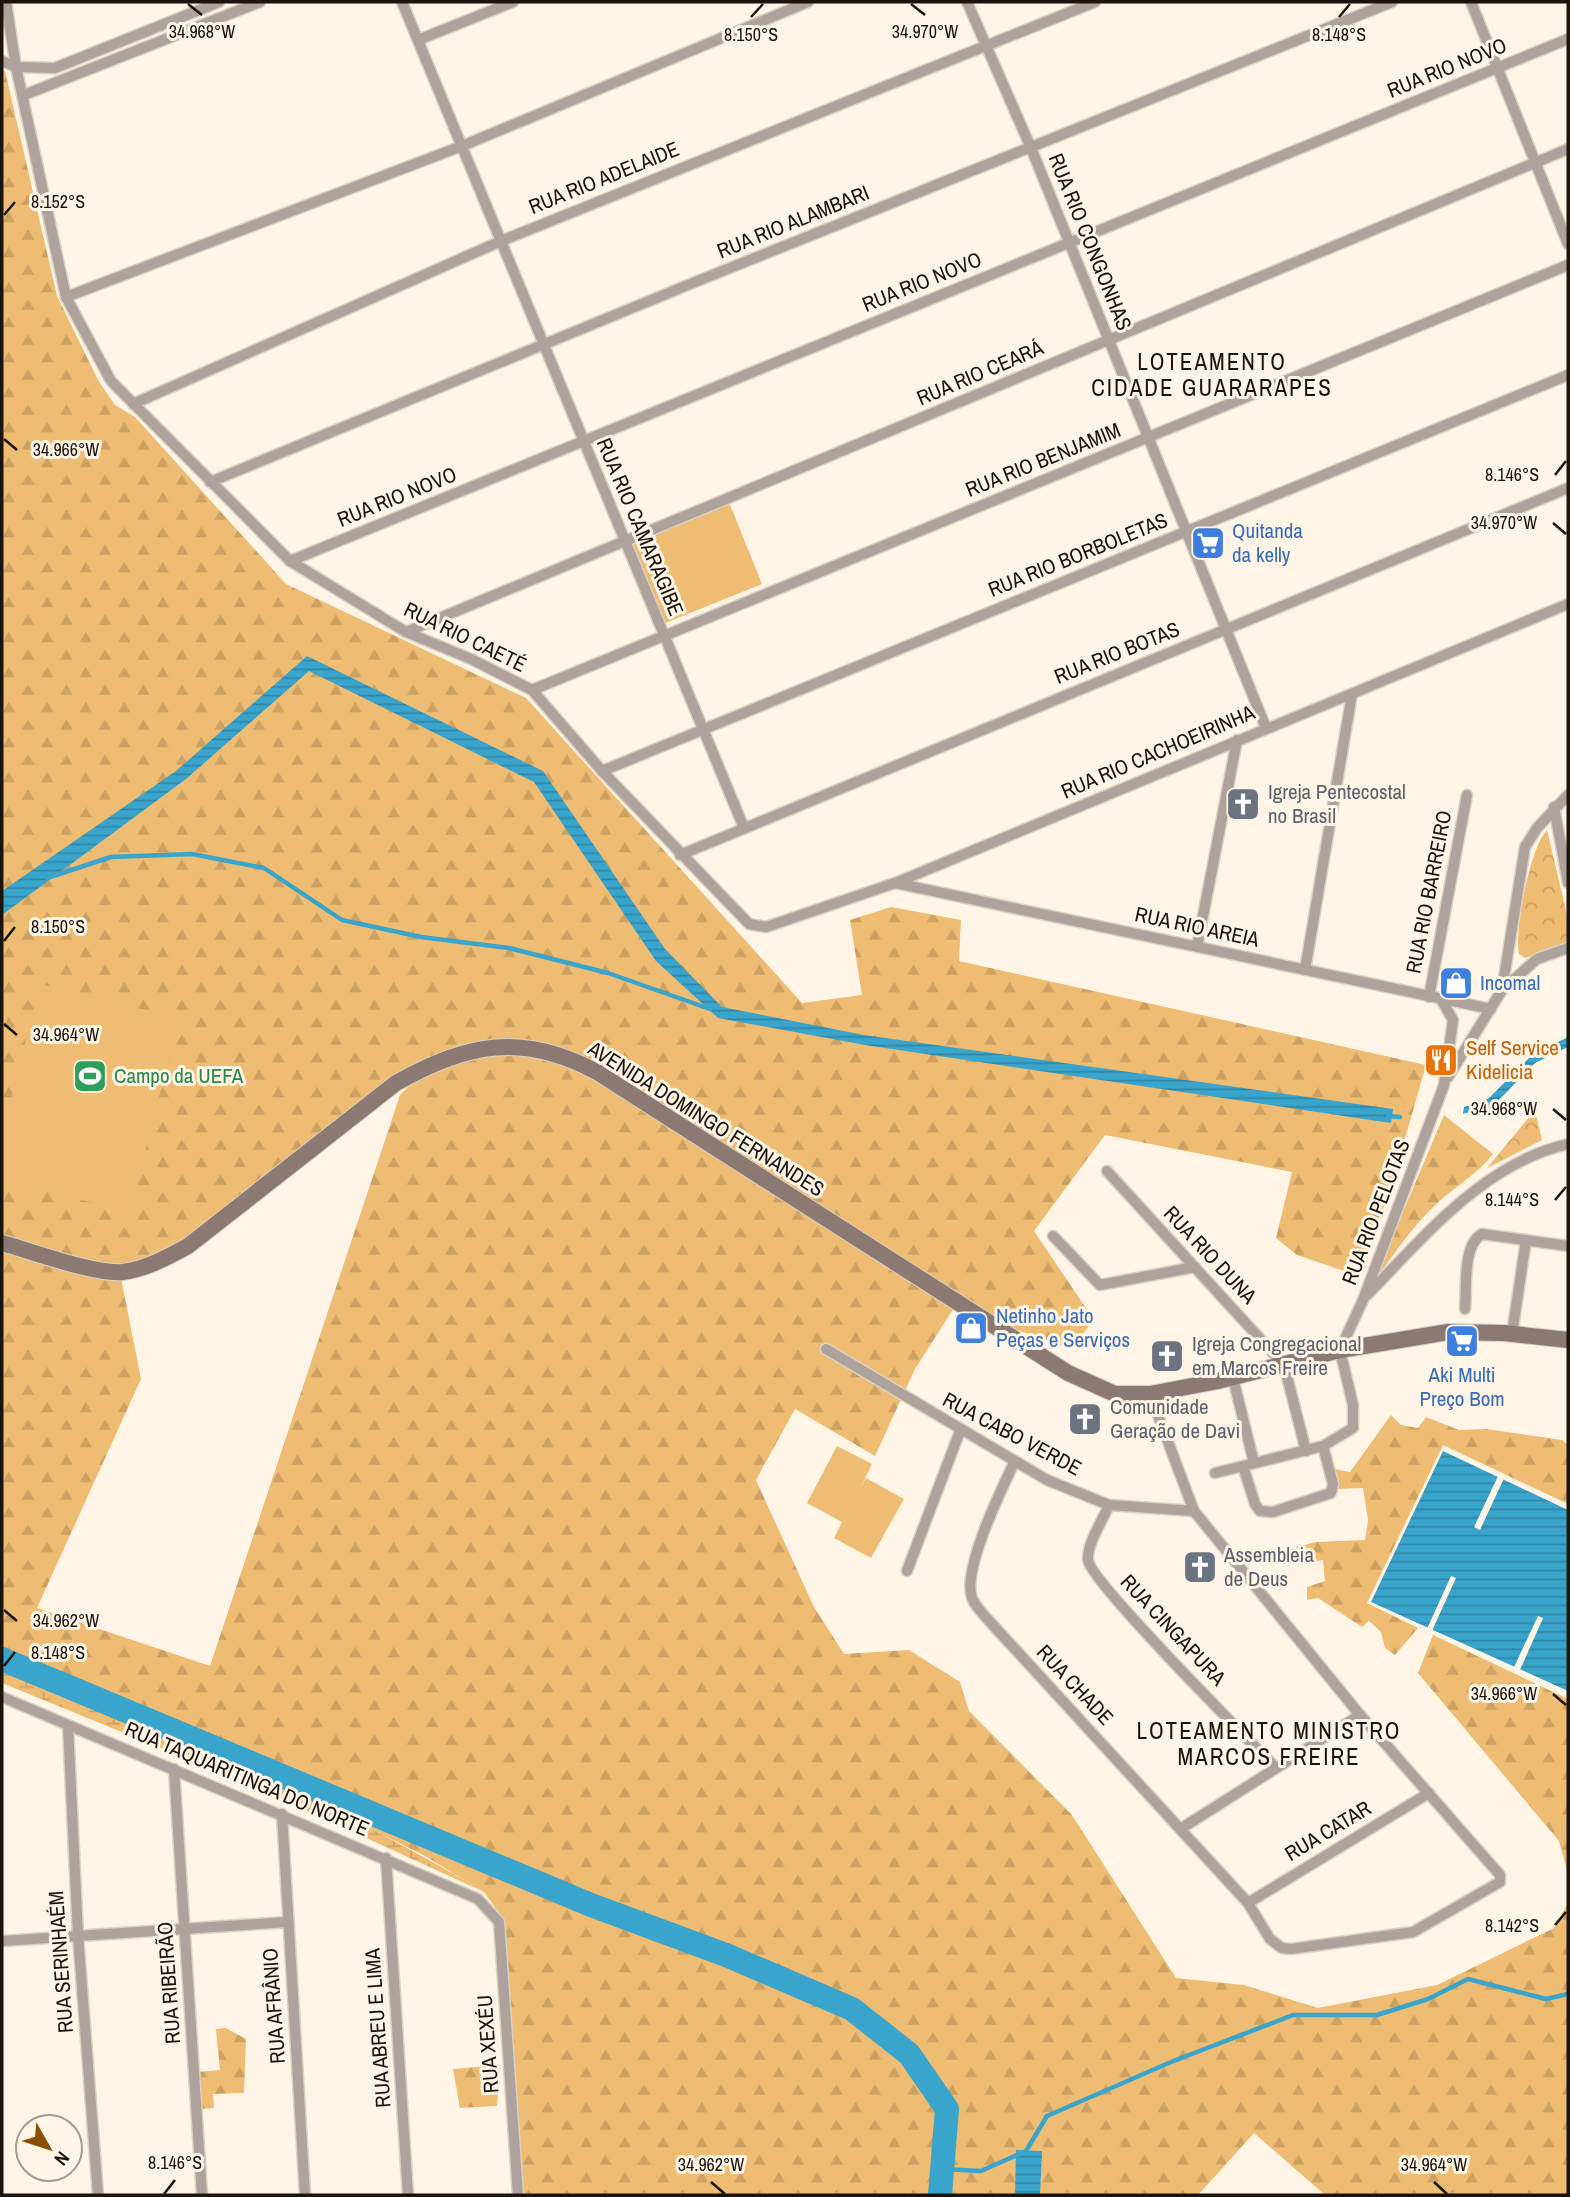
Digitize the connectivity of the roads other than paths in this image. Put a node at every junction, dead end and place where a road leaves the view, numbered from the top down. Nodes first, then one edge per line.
1 (6, 2) edge
2 (219, 2) edge
3 (260, 2) edge
4 (402, 2) edge
5 (513, 2) edge
6 (808, 2) edge
7 (967, 2) edge
8 (1095, 2) edge
9 (1392, 2) edge
10 (1471, 2) edge
11 (1568, 39) edge
12 (418, 40) junction
13 (985, 45) junction
14 (2, 46) edge
15 (13, 50) junction
16 (2, 61) edge
17 (16, 67) junction
18 (1498, 68) junction
19 (24, 95) junction
20 (462, 146) junction
21 (1031, 148) junction
22 (1568, 149) edge
23 (1536, 162) junction
24 (501, 241) junction
25 (1069, 243) junction
26 (1568, 244) edge
27 (1568, 265) edge
28 (66, 297) junction
29 (1109, 340) junction
30 (544, 344) junction
31 (1568, 375) edge
32 (133, 404) junction
33 (1148, 437) junction
34 (584, 441) junction
35 (209, 482) junction
36 (1568, 488) edge
37 (1186, 532) junction
38 (625, 541) junction
39 (290, 561) junction
40 (1568, 604) edge
41 (1226, 629) junction
42 (406, 632) junction
43 (664, 636) junction
44 (532, 690) junction
45 (1352, 694) junction
46 (1266, 728) junction
47 (703, 730) junction
48 (1237, 740) junction
49 (602, 771) junction
50 (1467, 795) dead end
51 (1568, 795) edge
52 (1554, 807) junction
53 (744, 828) junction
54 (680, 855) junction
55 (895, 883) junction
56 (1568, 883) edge
57 (759, 927) joint
58 (1197, 947) junction
59 (1568, 948) edge
60 (1305, 970) junction
61 (1502, 990) junction
62 (1435, 998) junction
63 (1490, 1009) junction
64 (1444, 1085) junction
65 (1568, 1144) edge
66 (1107, 1171) dead end
67 (1053, 1236) dead end
68 (1526, 1240) junction
69 (2, 1243) edge
70 (1568, 1246) edge
71 (1195, 1267) junction
72 (1363, 1300) junction
73 (1465, 1309) dead end
74 (1512, 1334) junction
75 (1568, 1340) edge
76 (826, 1349) dead end
77 (1340, 1350) junction
78 (1284, 1365) junction
79 (1233, 1378) junction
80 (1150, 1394) junction
81 (960, 1431) junction
82 (1323, 1446) junction
83 (1306, 1451) junction
84 (1014, 1462) junction
85 (1249, 1465) junction
86 (1215, 1473) dead end
87 (1110, 1505) junction
88 (1194, 1511) junction
89 (907, 1571) dead end
90 (2, 1697) edge
91 (1360, 1715) junction
92 (68, 1726) junction
93 (1275, 1767) junction
94 (174, 1769) junction
95 (1429, 1793) junction
96 (282, 1814) junction
97 (1182, 1828) junction
98 (386, 1858) junction
99 (478, 1899) joint
100 (1248, 1903) junction
101 (288, 1922) junction
102 (185, 1929) junction
103 (78, 1936) junction
104 (2, 1941) edge
105 (98, 2195) edge
106 (202, 2195) edge
107 (305, 2195) edge
108 (408, 2195) edge
109 (519, 2195) edge

1 - 15 street, RUA RIO CAETÉ
2 - 17 street
3 - 19 street
4 - 12 street, RUA RIO CAMARAGIBE
5 - 12 street
6 - 20 street
7 - 13 street, RUA RIO CONGONHAS
8 - 13 street, RUA RIO ADELAIDE
9 - 21 street, RUA RIO ALAMBARI
10 - 18 street
11 - 18 street, RUA RIO NOVO
12 - 20 street, RUA RIO CAMARAGIBE
13 - 21 street, RUA RIO CONGONHAS
13 - 24 street, RUA RIO ADELAIDE
14 - 15 street
15 - 17 street, RUA RIO CAETÉ
16 - 17 street
17 - 19 street, RUA RIO CAETÉ
18 - 23 street
18 - 25 street, RUA RIO NOVO
19 - 28 street, RUA RIO CAETÉ
20 - 24 street, RUA RIO CAMARAGIBE
20 - 28 street
21 - 25 street, RUA RIO CONGONHAS
21 - 30 street, RUA RIO ALAMBARI
22 - 23 street, RUA RIO CEARÁ
23 - 26 street
23 - 29 street, RUA RIO CEARÁ
24 - 30 street, RUA RIO CAMARAGIBE
24 - 32 street, RUA RIO ADELAIDE
25 - 29 street, RUA RIO CONGONHAS
25 - 34 street, RUA RIO NOVO
27 - 33 street, RUA RIO BENJAMIM
28 - 32 street, RUA RIO CAETÉ
29 - 33 street, RUA RIO CONGONHAS
29 - 38 street, RUA RIO CEARÁ
30 - 34 street, RUA RIO CAMARAGIBE
30 - 35 street, RUA RIO ALAMBARI
31 - 37 street, RUA RIO BORBOLETAS
32 - 35 street, RUA RIO CAETÉ
33 - 37 street, RUA RIO CONGONHAS
33 - 43 street, RUA RIO BENJAMIM
34 - 38 street, RUA RIO CAMARAGIBE
34 - 39 street, RUA RIO NOVO
35 - 39 street, RUA RIO CAETÉ
36 - 41 street, RUA RIO BOTAS
37 - 41 street, RUA RIO CONGONHAS
37 - 47 street, RUA RIO BORBOLETAS
38 - 42 street, RUA RIO CEARÁ
38 - 43 street, RUA RIO CAMARAGIBE
39 - 42 street, RUA RIO CAETÉ
40 - 45 street, RUA RIO CACHOEIRINHA
41 - 46 street, RUA RIO CONGONHAS
41 - 53 street, RUA RIO BOTAS
42 - 44 street, RUA RIO CAETÉ
43 - 44 street, RUA RIO BENJAMIM
43 - 47 street, RUA RIO CAMARAGIBE
44 - 49 street, RUA RIO CAETÉ
45 - 46 street, RUA RIO CACHOEIRINHA
45 - 60 street
46 - 48 street, RUA RIO CACHOEIRINHA
47 - 49 street, RUA RIO BORBOLETAS
47 - 53 street, RUA RIO CAMARAGIBE
48 - 55 street, RUA RIO CACHOEIRINHA
48 - 58 street
49 - 54 street, RUA RIO CAETÉ
50 - 62 street, RUA RIO BARREIRO
51 - 52 street, RUA RIO PELOTAS
52 - 56 street
52 - 61 street, RUA RIO PELOTAS
53 - 54 street, RUA RIO BOTAS
54 - 57 street, RUA RIO CAETÉ
55 - 57 street, RUA RIO CACHOEIRINHA
55 - 58 street, RUA RIO AREIA
58 - 60 street, RUA RIO AREIA
59 - 61 street
60 - 62 street, RUA RIO AREIA
61 - 63 street, RUA RIO PELOTAS
62 - 63 street, RUA RIO AREIA
62 - 64 street, RUA RIO PELOTAS
63 - 64 street, RUA RIO PELOTAS
64 - 72 street, RUA RIO PELOTAS
65 - 72 street
66 - 71 street, RUA RIO DUNA
67 - 71 street
68 - 70 street
68 - 73 street
68 - 74 street
69 - 80 main road, AVENIDA DOMINGO FERNANDES
71 - 78 street, RUA RIO DUNA
72 - 77 street, RUA RIO PELOTAS
74 - 75 main road, AVENIDA DOMINGO FERNANDES
74 - 77 main road, AVENIDA DOMINGO FERNANDES
76 - 81 street, RUA CABO VERDE
77 - 78 main road, AVENIDA DOMINGO FERNANDES
77 - 82 street
78 - 79 main road, AVENIDA DOMINGO FERNANDES
78 - 83 street
79 - 80 main road, AVENIDA DOMINGO FERNANDES
79 - 85 street
80 - 88 street
81 - 84 street, RUA CABO VERDE
81 - 89 street
82 - 83 street
82 - 85 street
83 - 85 street
84 - 87 street, RUA CABO VERDE
84 - 97 street, RUA CHADE
85 - 86 street
87 - 88 street, RUA CABO VERDE
87 - 93 street, RUA CINGAPURA
88 - 91 street
90 - 92 street, RUA TAQUARITINGA DO NORTE
91 - 93 street
91 - 95 street
92 - 94 street, RUA TAQUARITINGA DO NORTE
92 - 103 street, RUA SERINHAÉM
93 - 97 street
94 - 96 street, RUA TAQUARITINGA DO NORTE
94 - 102 street, RUA RIBEIRÃO
95 - 100 street, RUA CATAR
95 - 100 street, RUA CHADE
96 - 98 street, RUA TAQUARITINGA DO NORTE
96 - 101 street, RUA AFRÂNIO
97 - 100 street, RUA CHADE
98 - 99 street, RUA TAQUARITINGA DO NORTE
98 - 108 street, RUA ABREU E LIMA
99 - 109 street, RUA XEXÉU
101 - 102 street
101 - 107 street, RUA AFRÂNIO
102 - 103 street
102 - 106 street, RUA RIBEIRÃO
103 - 104 street
103 - 105 street, RUA SERINHAÉM

